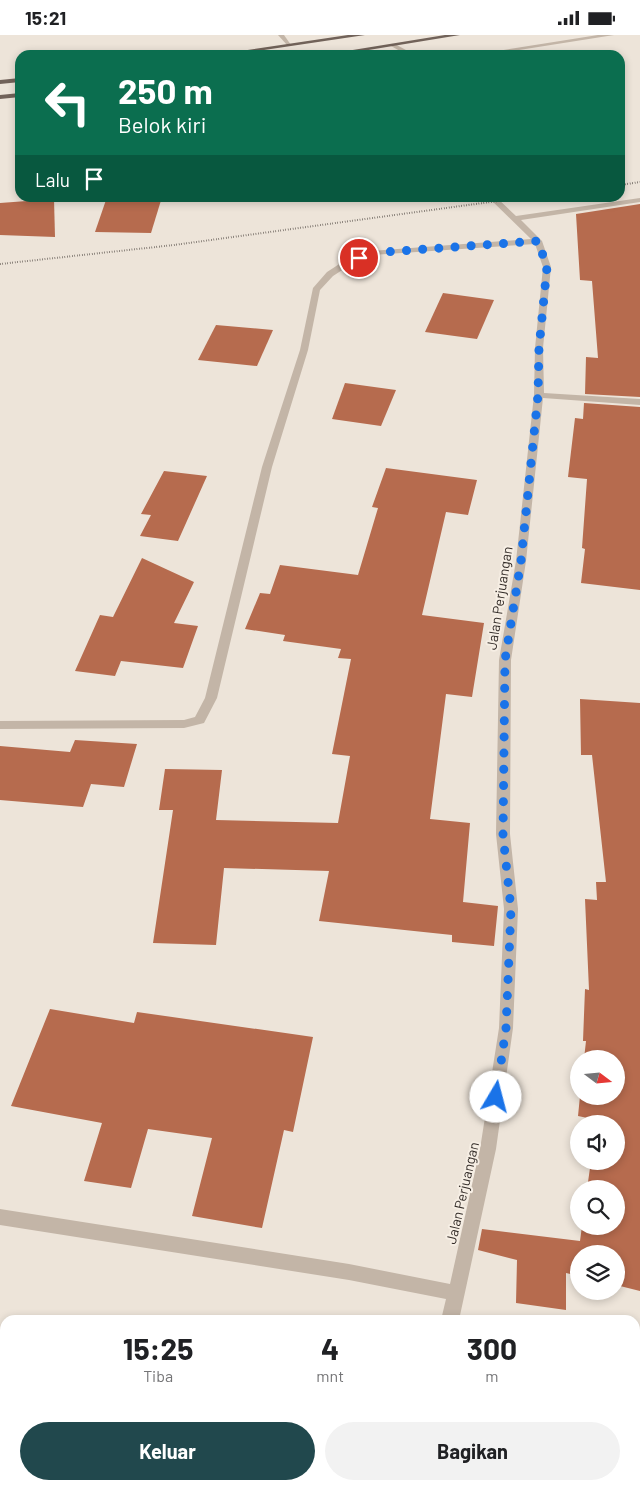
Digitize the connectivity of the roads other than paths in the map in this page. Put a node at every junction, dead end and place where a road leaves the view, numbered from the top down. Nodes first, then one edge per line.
1 (281, 35) edge
2 (362, 35) edge
3 (457, 35) edge
4 (611, 35) edge
5 (289, 44) junction
6 (392, 45) junction
7 (250, 50) edge
8 (363, 50) edge
9 (402, 50) edge
10 (509, 50) edge
11 (15, 80) edge
12 (0, 82) edge
13 (15, 96) edge
14 (0, 97) edge
15 (640, 200) edge
16 (496, 202) edge
17 (514, 219) junction
18 (538, 241) junction
19 (538, 395) junction
20 (640, 402) edge
21 (0, 725) edge
22 (0, 1217) edge
23 (455, 1293) junction
24 (451, 1315) edge

1 - 5 street
2 - 5 main road
3 - 6 main road
4 - 10 street
5 - 7 main road
6 - 8 main road
6 - 9 street
11 - 12 main road
13 - 14 main road
15 - 17 street
16 - 17 street, Jalan Perjuangan
17 - 18 street, Jalan Perjuangan
18 - 19 street, Jalan Perjuangan
18 - 21 street
19 - 20 street
19 - 23 street, Jalan Perjuangan
22 - 23 street
23 - 24 street, Jalan Perjuangan

